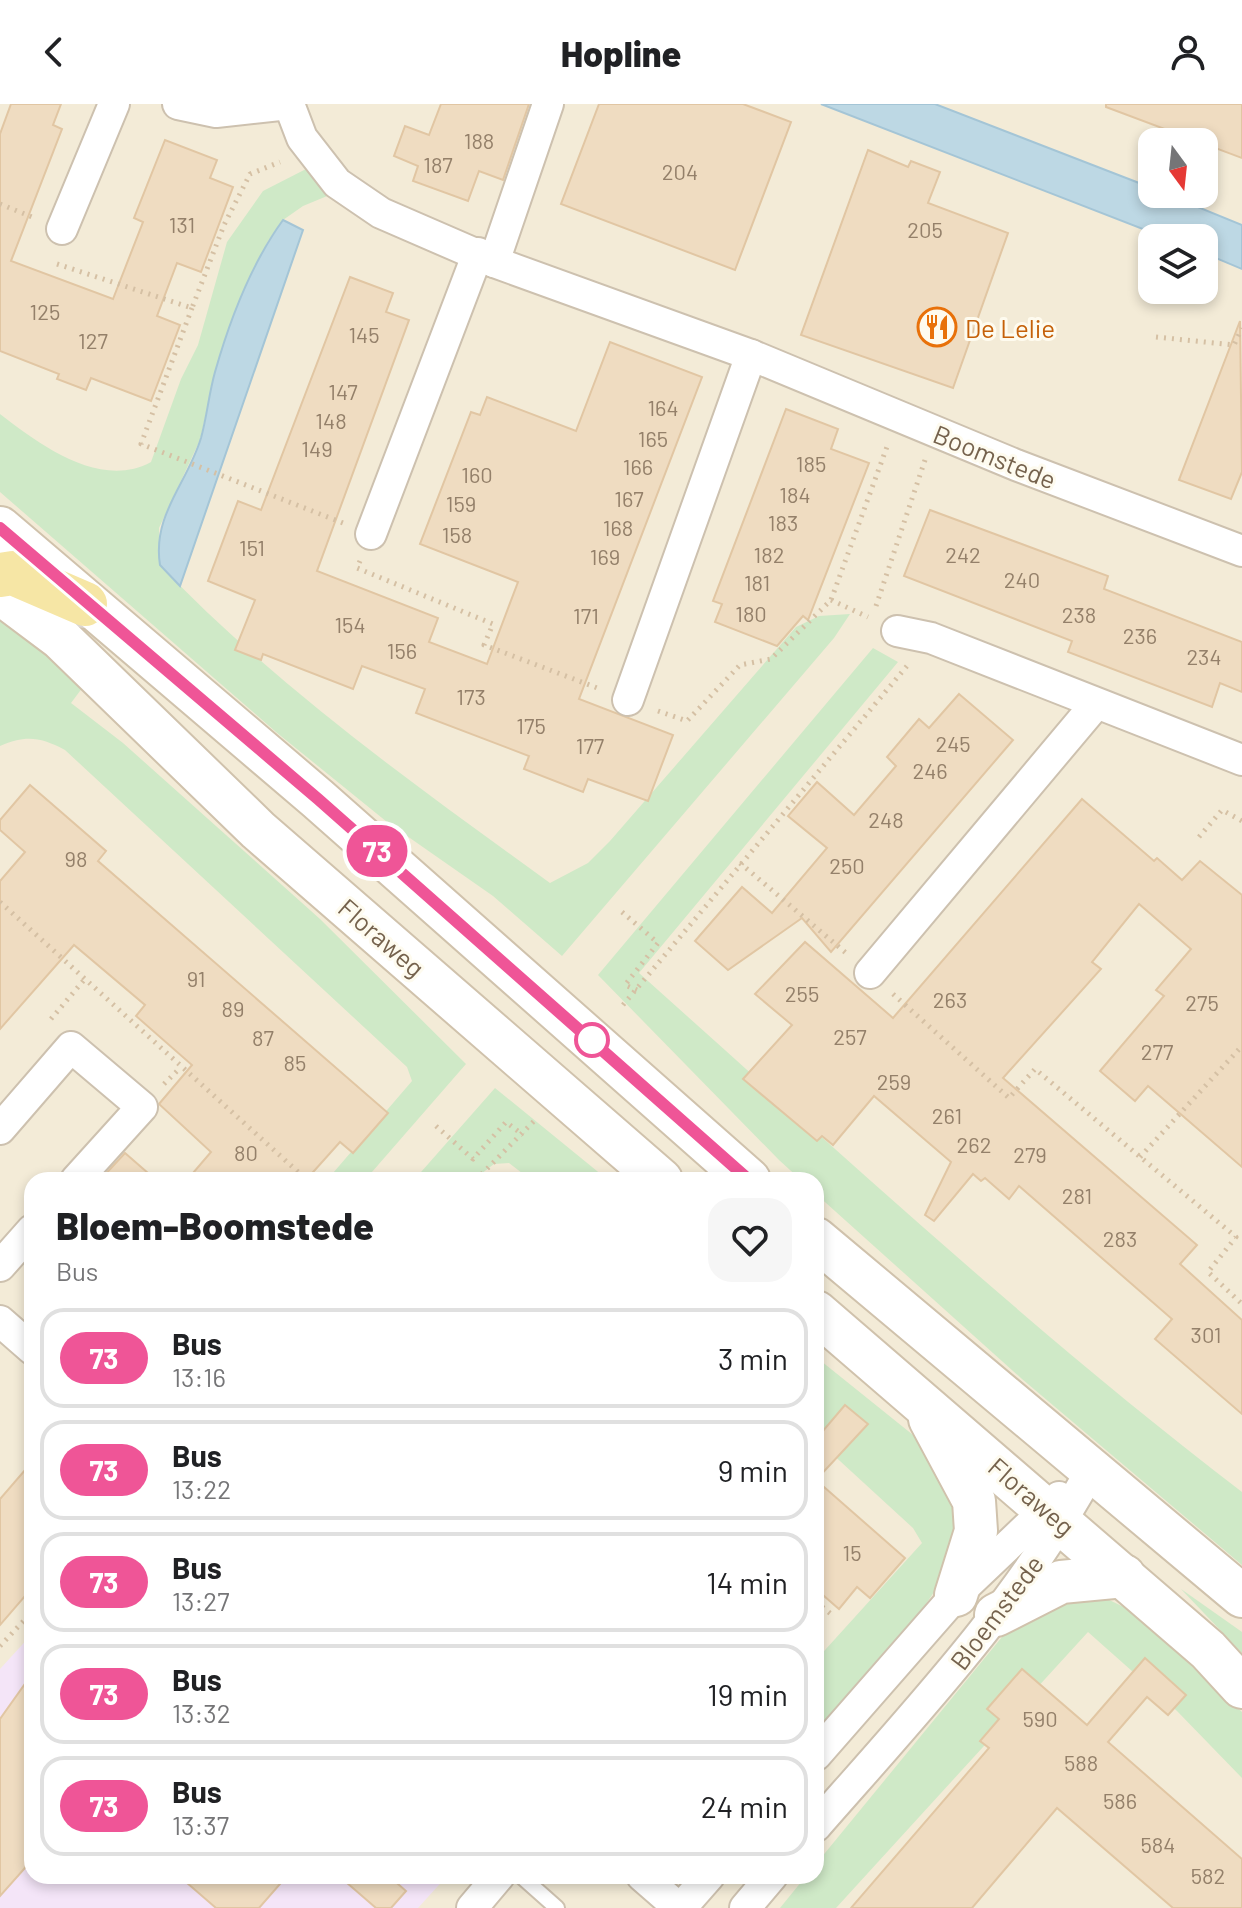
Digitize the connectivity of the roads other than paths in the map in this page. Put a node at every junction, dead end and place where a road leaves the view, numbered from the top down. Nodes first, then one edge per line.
1 (114, 104) edge
2 (178, 104) edge
3 (289, 104) edge
4 (548, 104) edge
5 (62, 229) road end
6 (486, 258) junction
7 (751, 355) junction
8 (0, 528) edge
9 (371, 534) road end
10 (1242, 551) edge
11 (0, 575) edge
12 (0, 593) edge
13 (85, 604) junction
14 (879, 626) road end
15 (628, 700) road end
16 (1095, 705) junction
17 (1242, 760) edge
18 (870, 973) road end
19 (0, 1129) edge
20 (83, 1172) edge
21 (652, 1172) edge
22 (740, 1172) edge
23 (24, 1239) edge
24 (824, 1246) edge
25 (0, 1266) edge
26 (824, 1319) edge
27 (0, 1321) edge
28 (24, 1342) edge
29 (920, 1400) junction
30 (1091, 1470) junction
31 (1054, 1516) junction
32 (1124, 1576) junction
33 (956, 1595) junction
34 (1242, 1596) edge
35 (996, 1615) junction
36 (1242, 1687) edge
37 (824, 1746) edge
38 (824, 1817) edge
39 (492, 1884) edge
40 (530, 1884) edge
41 (652, 1884) edge
42 (702, 1884) edge
43 (765, 1884) edge
44 (472, 1908) edge
45 (557, 1908) edge
46 (680, 1908) edge
47 (745, 1908) edge

1 - 5 street
2 - 3 street, Boomstede
3 - 6 street, Boomstede
4 - 6 street
6 - 7 street, Boomstede
6 - 9 street
7 - 10 street, Boomstede
7 - 15 street
8 - 13 main road
11 - 13 main road
12 - 21 main road, Floraweg
13 - 22 main road
14 - 16 street
16 - 17 street
16 - 18 street
19 - 20 street
23 - 25 street
24 - 30 main road
26 - 29 main road, Floraweg
27 - 28 street
29 - 31 main road, Floraweg
29 - 33 main road
30 - 31 street, Bloemstede
30 - 34 main road
31 - 32 main road, Floraweg
31 - 33 street, Bloemstede
31 - 35 street, Bloemstede
32 - 35 main road
32 - 36 main road, Floraweg
33 - 37 street, Bloemstede
35 - 38 street, Bloemstede
39 - 44 street
40 - 45 lane
41 - 46 street
42 - 46 street
43 - 47 street

